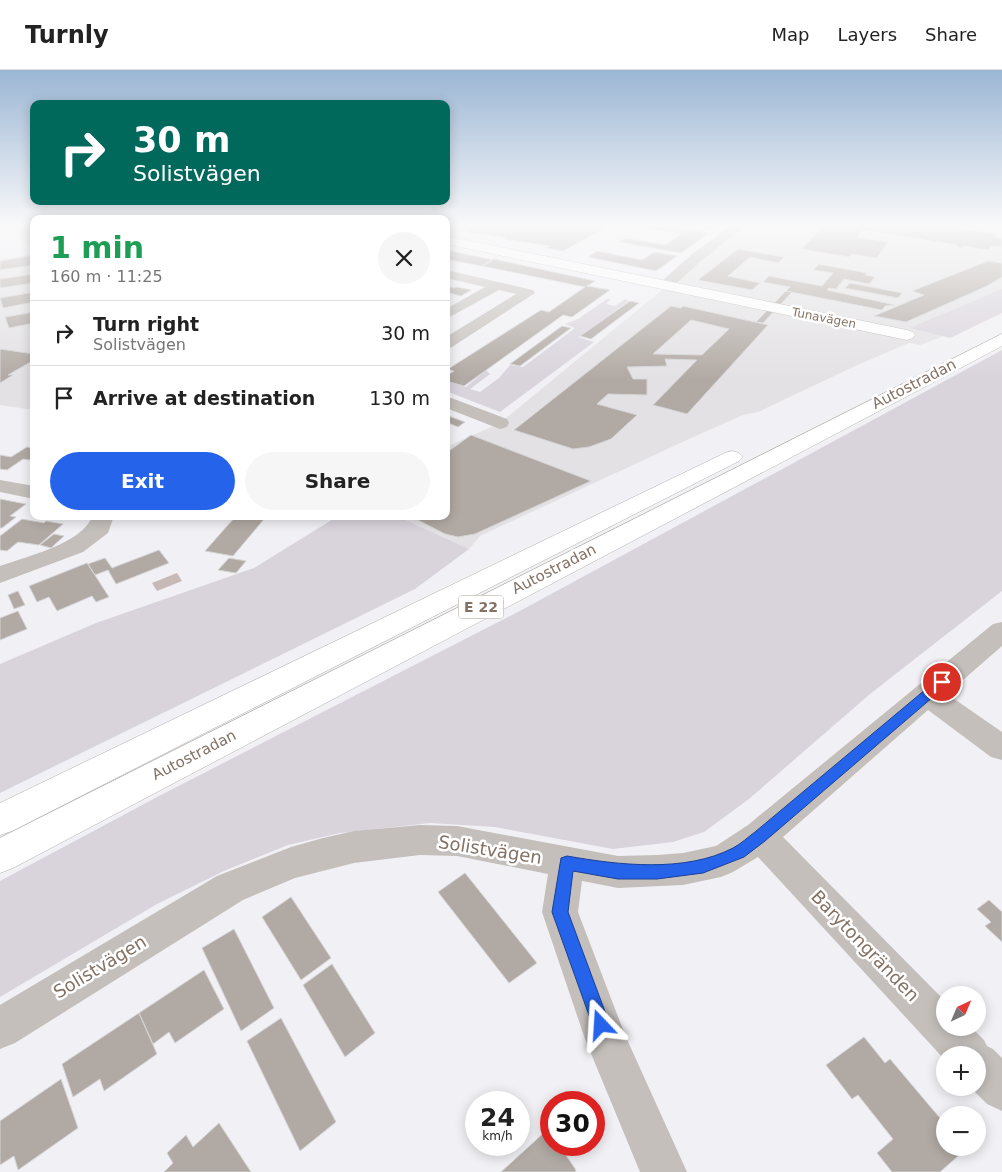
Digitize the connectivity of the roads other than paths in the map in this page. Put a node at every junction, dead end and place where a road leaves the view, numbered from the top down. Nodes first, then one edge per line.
1 (456, 276) edge
2 (620, 276) edge
3 (676, 276) edge
4 (497, 286) junction
5 (666, 286) junction
6 (450, 313) edge
7 (1002, 323) edge
8 (907, 335) dead end
9 (450, 342) edge
10 (996, 342) edge
11 (956, 351) junction
12 (450, 403) edge
13 (500, 423) dead end
14 (0, 486) edge
15 (30, 491) edge
16 (101, 520) edge
17 (0, 575) edge
18 (1002, 631) edge
19 (928, 695) junction
20 (1002, 748) edge
21 (0, 820) edge
22 (760, 836) junction
23 (0, 856) edge
24 (567, 863) junction
25 (0, 1028) edge
26 (960, 1046) edge
27 (986, 1072) edge
28 (1002, 1089) edge
29 (664, 1172) edge

1 - 4 street
2 - 5 main road, Tunavägen
3 - 5 street
4 - 6 street
4 - 9 street
5 - 8 main road, Tunavägen
7 - 11 main road, Autostradan / E 22
10 - 11 main road, Autostradan / E 22
11 - 21 main road, Autostradan / E 22
11 - 23 main road, Autostradan / E 22
12 - 13 street
14 - 15 street
16 - 17 street
18 - 19 street, Solistvägen
19 - 20 street
19 - 22 street, Solistvägen
22 - 24 street, Solistvägen
22 - 26 street, Barytongränden
24 - 25 street, Solistvägen
24 - 29 street
27 - 28 street

